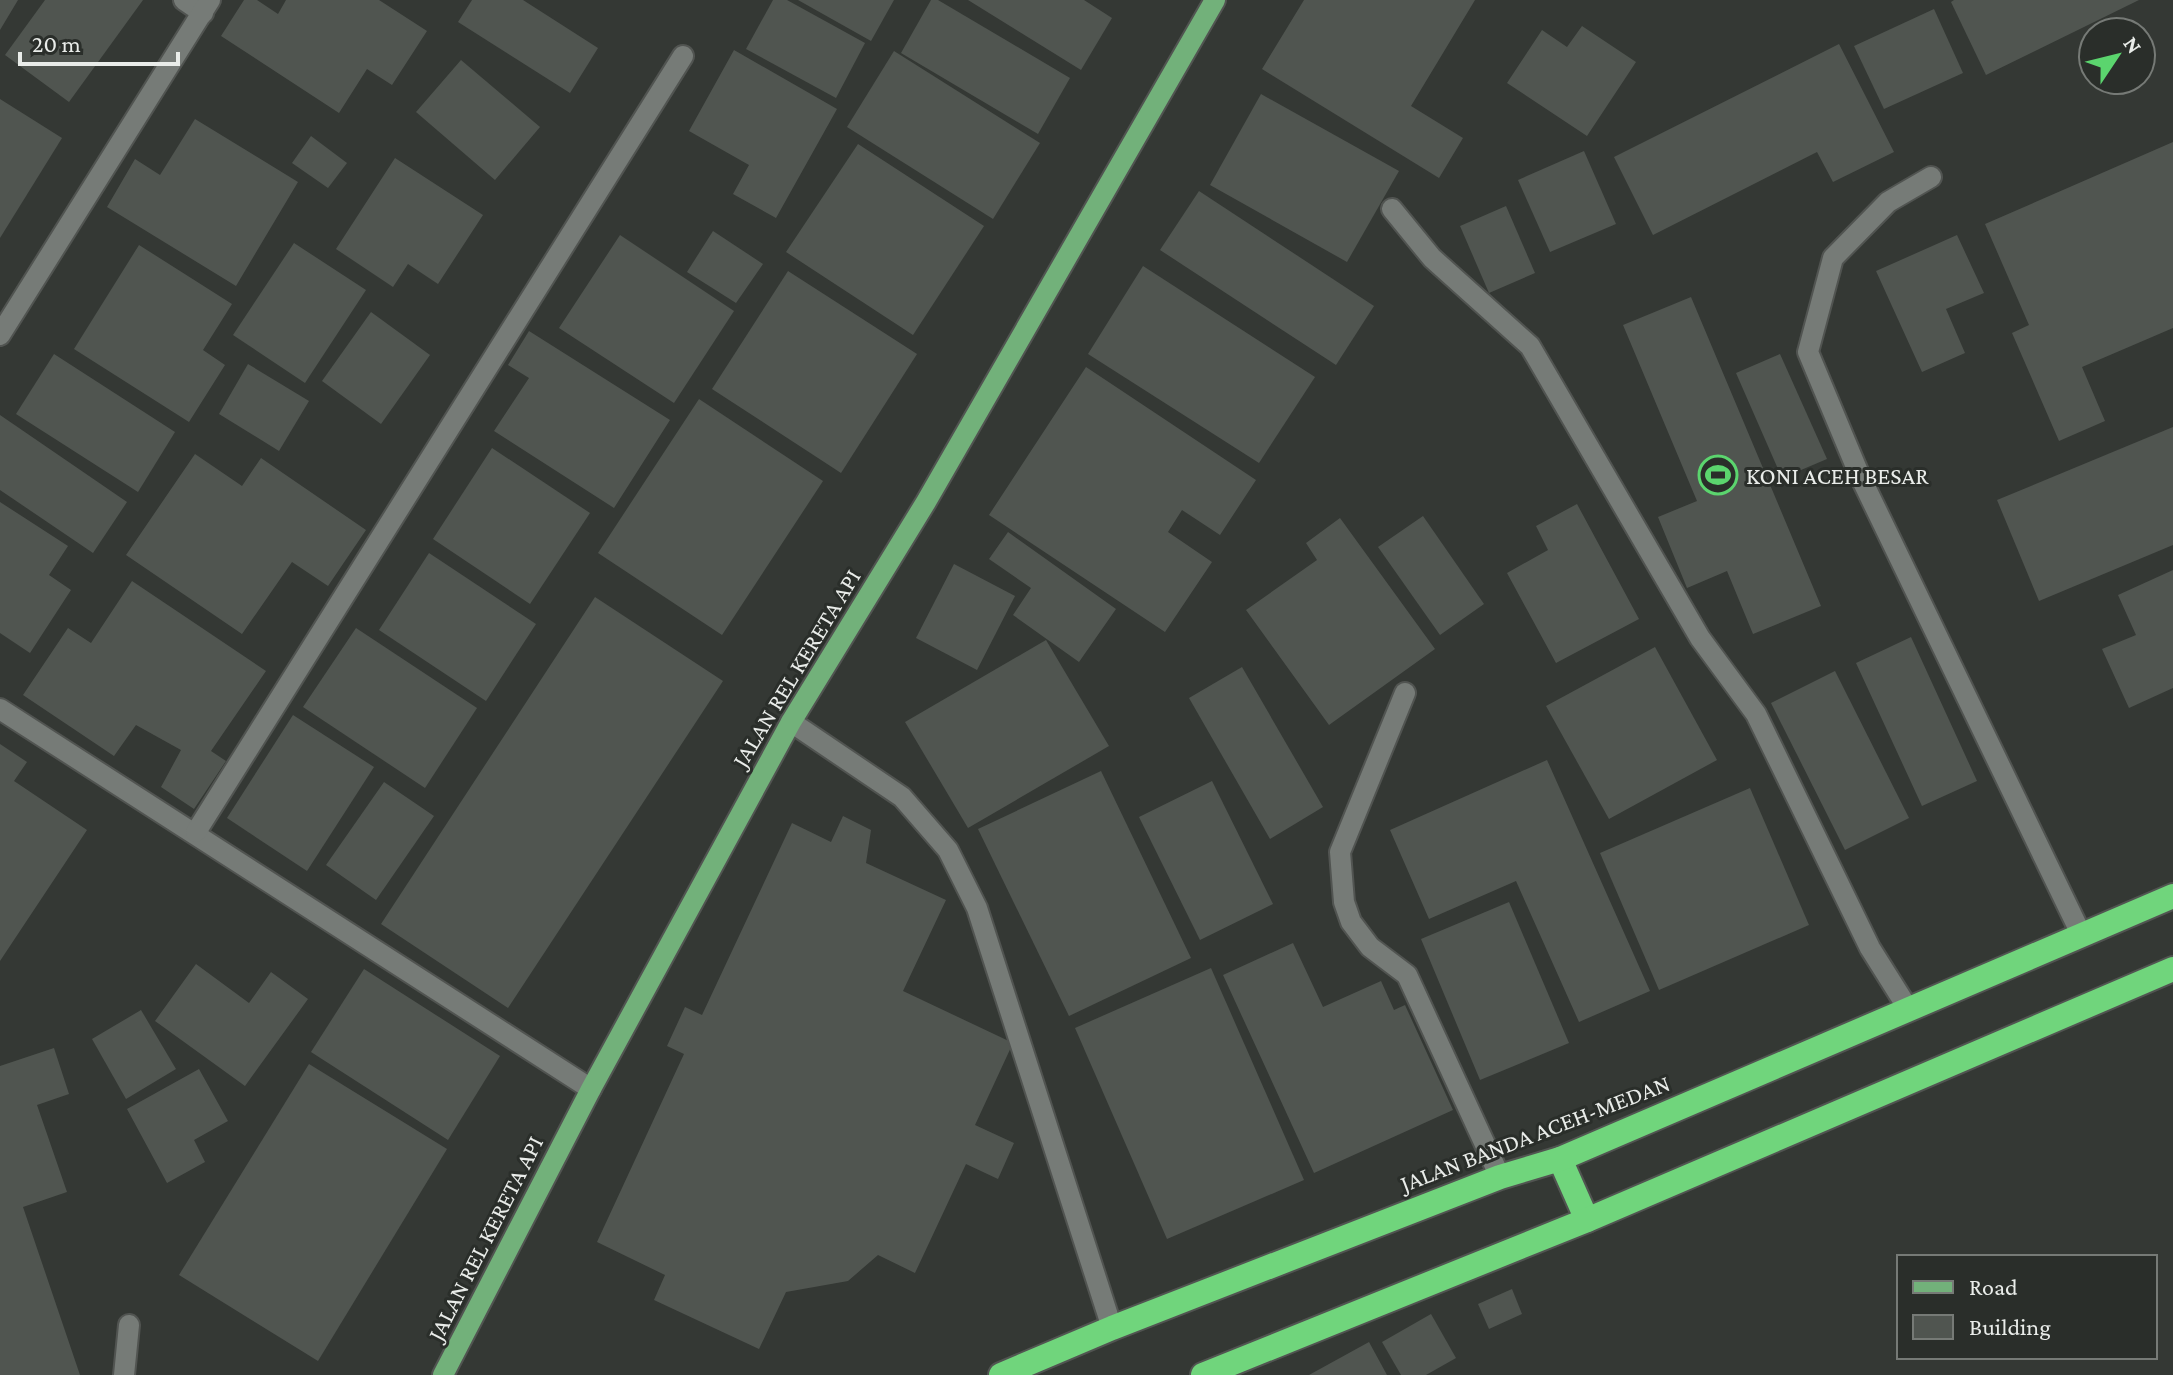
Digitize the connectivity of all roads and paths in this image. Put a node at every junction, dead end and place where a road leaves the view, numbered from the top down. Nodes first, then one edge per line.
1 (184, 0) edge
2 (1215, 0) edge
3 (207, 6) edge
4 (683, 56) dead end
5 (1931, 177) dead end
6 (1392, 209) dead end
7 (0, 335) edge
8 (1405, 693) dead end
9 (0, 709) edge
10 (791, 722) junction
11 (196, 832) junction
12 (2173, 896) edge
13 (2082, 936) junction
14 (2173, 969) edge
15 (1907, 1007) junction
16 (591, 1089) junction
17 (1560, 1159) junction
18 (1500, 1177) junction
19 (1587, 1220) junction
20 (129, 1325) dead end
21 (1112, 1328) junction
22 (124, 1375) edge
23 (443, 1375) edge
24 (1001, 1375) edge
25 (1203, 1375) edge

1 - 3 street
2 - 10 main road, JALAN REL KERETA API
3 - 7 street
4 - 11 street
5 - 13 street
6 - 15 street
8 - 18 street
9 - 11 street
10 - 16 main road, JALAN REL KERETA API
10 - 21 street
11 - 16 street
12 - 13 highway, JALAN BANDA ACEH-MEDAN
13 - 15 highway, JALAN BANDA ACEH-MEDAN
14 - 19 highway
15 - 17 highway, JALAN BANDA ACEH-MEDAN
16 - 23 main road, JALAN REL KERETA API
17 - 18 highway, JALAN BANDA ACEH-MEDAN
17 - 19 highway
18 - 21 highway, JALAN BANDA ACEH-MEDAN
19 - 25 highway
20 - 22 street
21 - 24 highway, JALAN BANDA ACEH-MEDAN

